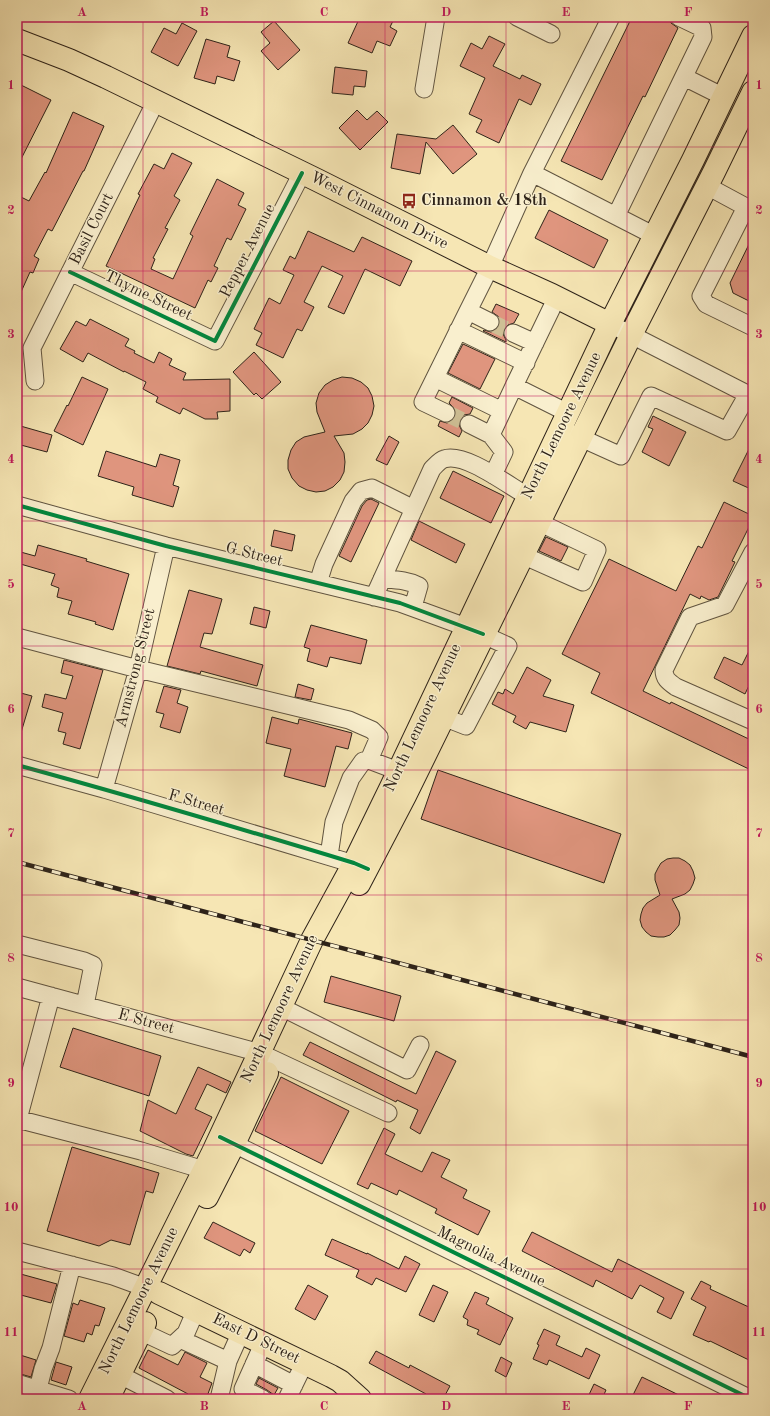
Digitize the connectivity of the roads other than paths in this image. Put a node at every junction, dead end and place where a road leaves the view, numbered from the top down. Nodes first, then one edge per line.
1 (436, 17) edge
2 (517, 17) edge
3 (611, 17) edge
4 (679, 17) edge
5 (551, 34) dead end
6 (753, 36) edge
7 (17, 40) edge
8 (684, 78) junction
9 (424, 89) dead end
10 (724, 97) junction
11 (156, 101) junction
12 (751, 102) edge
13 (302, 173) junction
14 (532, 173) junction
15 (707, 186) junction
16 (751, 203) edge
17 (616, 216) junction
18 (655, 236) junction
19 (490, 268) junction
20 (70, 272) junction
21 (557, 297) junction
22 (468, 311) junction
23 (490, 322) tunnel mouth
24 (610, 324) junction
25 (753, 327) edge
26 (458, 330) junction
27 (514, 333) tunnel mouth
28 (630, 335) junction
29 (215, 341) joint
30 (535, 343) junction
31 (526, 363) junction
32 (435, 378) junction
33 (35, 381) dead end
34 (514, 386) junction
35 (750, 395) edge
36 (502, 411) junction
37 (446, 413) tunnel mouth
38 (564, 420) junction
39 (469, 424) tunnel mouth
40 (491, 435) junction
41 (580, 437) junction
42 (493, 475) junction
43 (17, 505) edge
44 (414, 509) junction
45 (533, 510) junction
46 (166, 546) junction
47 (513, 551) junction
48 (753, 553) edge
49 (382, 579) junction
50 (318, 583) junction
51 (374, 597) junction
52 (413, 607) junction
53 (475, 630) junction
54 (17, 637) edge
55 (138, 669) junction
56 (435, 713) junction
57 (753, 721) edge
58 (369, 760) junction
59 (17, 765) edge
60 (398, 771) junction
61 (104, 789) junction
62 (329, 856) junction
63 (361, 866) junction
64 (17, 944) edge
65 (17, 988) edge
66 (51, 996) junction
67 (85, 1005) junction
68 (288, 1010) junction
69 (420, 1045) dead end
70 (267, 1055) junction
71 (388, 1113) dead end
72 (17, 1120) edge
73 (227, 1140) junction
74 (204, 1170) junction
75 (17, 1251) edge
76 (72, 1265) junction
77 (152, 1290) junction
78 (196, 1310) junction
79 (140, 1331) junction
80 (241, 1332) junction
81 (180, 1339) junction
82 (264, 1342) junction
83 (228, 1361) junction
84 (305, 1362) junction
85 (254, 1364) junction
86 (120, 1375) junction
87 (17, 1383) edge
88 (38, 1389) junction
89 (290, 1392) edge
90 (69, 1399) edge
91 (90, 1399) edge
92 (108, 1399) edge
93 (167, 1399) edge
94 (219, 1399) edge
95 (263, 1399) edge
96 (360, 1399) edge
97 (751, 1399) edge

1 - 9 street
2 - 5 street
3 - 14 street
4 - 8 street
6 - 10 main road, North Lemoore Avenue
7 - 11 main road, West Cinnamon Drive
8 - 10 street
8 - 17 street
10 - 18 main road, North Lemoore Avenue
11 - 13 main road, West Cinnamon Drive
11 - 20 street, Basil Court
12 - 15 main road, North Lemoore Avenue
13 - 19 main road, West Cinnamon Drive
13 - 29 street, Pepper Avenue
14 - 17 street
14 - 19 street
15 - 16 street
15 - 28 main road, North Lemoore Avenue
16 - 25 street
17 - 18 street
18 - 24 main road, North Lemoore Avenue
19 - 21 main road, West Cinnamon Drive
19 - 22 street
20 - 29 street, Thyme Street
20 - 33 street, Basil Court
21 - 24 main road, West Cinnamon Drive
21 - 30 street
22 - 23 street
22 - 26 street
24 - 28 street
24 - 38 main road, North Lemoore Avenue
26 - 31 street
26 - 32 street
27 - 30 street
28 - 35 street
28 - 41 main road, North Lemoore Avenue
30 - 31 street
31 - 34 street
32 - 36 street
32 - 37 street
34 - 36 street
34 - 38 street
35 - 41 street
36 - 40 street
38 - 41 street
38 - 45 main road, North Lemoore Avenue
39 - 40 street
40 - 42 street
41 - 45 main road, North Lemoore Avenue
42 - 44 street
42 - 45 street
43 - 46 street, G Street
44 - 49 street
44 - 50 street
45 - 47 main road, North Lemoore Avenue
45 - 47 street
46 - 50 street, G Street
46 - 55 street, Armstrong Street
47 - 53 main road, North Lemoore Avenue
48 - 57 street
49 - 51 street
49 - 52 street
50 - 51 street, G Street
51 - 52 street, G Street
52 - 53 street, G Street
53 - 56 main road, North Lemoore Avenue
53 - 56 street, G Street
54 - 55 street
55 - 58 street
55 - 61 street, Armstrong Street
56 - 60 main road, North Lemoore Avenue
56 - 63 main road, North Lemoore Avenue
58 - 60 street
58 - 62 street
59 - 61 street, F Street
60 - 63 main road, North Lemoore Avenue
61 - 62 street, F Street
62 - 63 street, F Street
63 - 68 main road, North Lemoore Avenue
64 - 67 street
65 - 66 street, E Street
66 - 67 street, E Street
66 - 72 street
67 - 70 street, E Street
68 - 69 street
68 - 70 main road, North Lemoore Avenue
70 - 71 street, E Street
70 - 73 main road, North Lemoore Avenue
72 - 74 street
73 - 74 main road, North Lemoore Avenue
73 - 77 main road, North Lemoore Avenue
73 - 97 street, Magnolia Avenue
74 - 77 main road, North Lemoore Avenue
75 - 76 street
76 - 77 street
76 - 88 street
77 - 78 main road, East D Street
77 - 79 main road, North Lemoore Avenue
77 - 91 main road, North Lemoore Avenue
78 - 80 main road, East D Street
78 - 81 street
79 - 81 street
79 - 86 main road, North Lemoore Avenue
80 - 82 main road, East D Street
80 - 83 street
81 - 83 street
82 - 84 main road, East D Street
82 - 85 street
83 - 94 street
84 - 89 street
84 - 96 main road, East D Street
85 - 89 street
85 - 95 street
86 - 92 main road, North Lemoore Avenue
86 - 93 street
87 - 88 street
88 - 90 street

